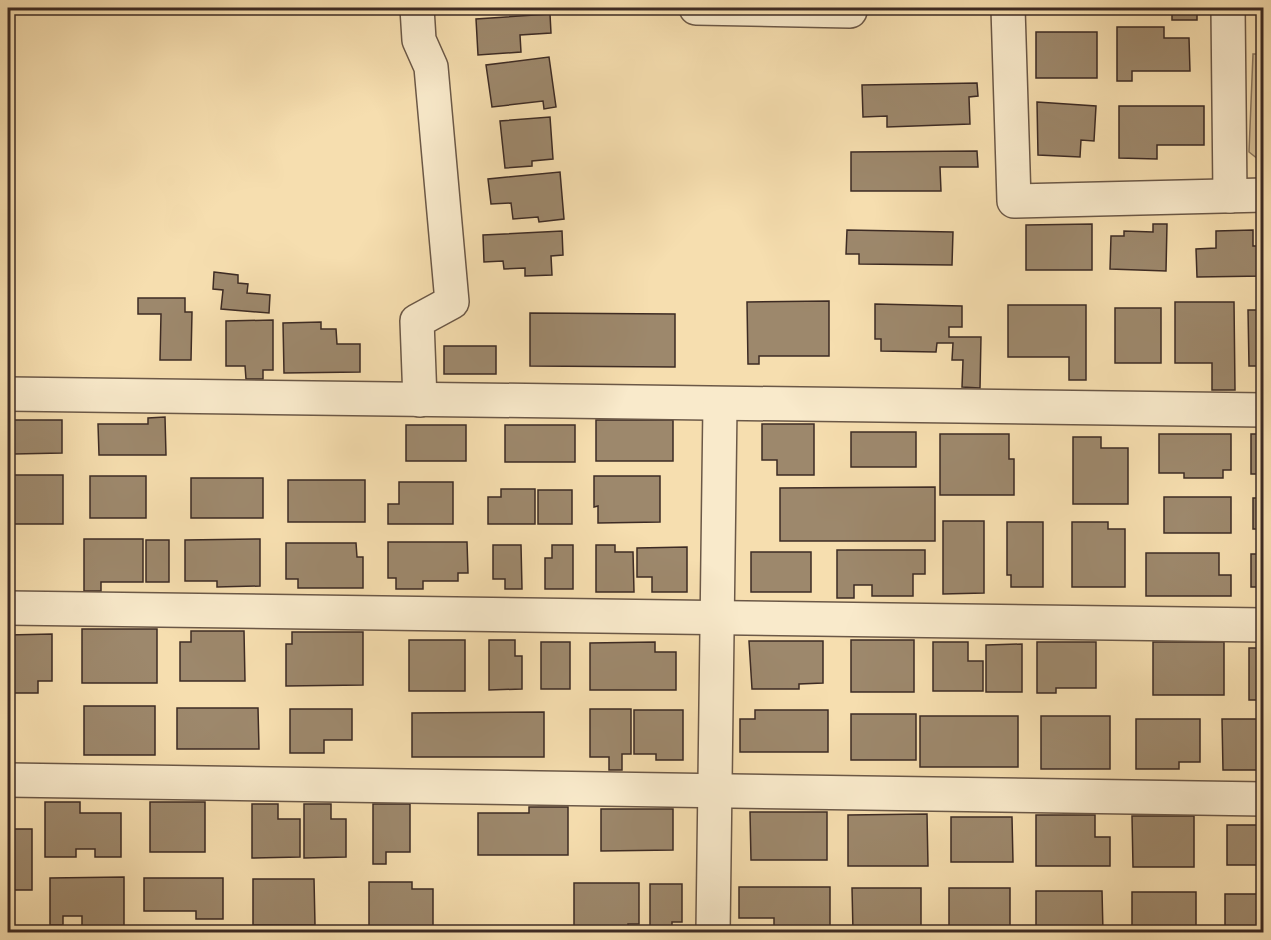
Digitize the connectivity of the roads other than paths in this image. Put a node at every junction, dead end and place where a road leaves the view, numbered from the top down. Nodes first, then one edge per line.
1 (417, 8) edge
2 (696, 8) edge
3 (1008, 8) edge
4 (1228, 8) edge
5 (850, 11) dead end
6 (1263, 195) edge
7 (1230, 196) junction
8 (8, 394) edge
9 (420, 400) junction
10 (720, 405) junction
11 (1263, 410) edge
12 (8, 608) edge
13 (718, 619) junction
14 (1263, 625) edge
15 (8, 780) edge
16 (716, 790) junction
17 (1263, 799) edge
18 (713, 933) edge

1 - 9 street
2 - 5 street
3 - 7 street
4 - 7 street
6 - 7 street
8 - 9 street
9 - 10 street
10 - 11 street
10 - 13 street
12 - 13 street
13 - 14 street
13 - 16 street
15 - 16 street
16 - 17 street
16 - 18 street

